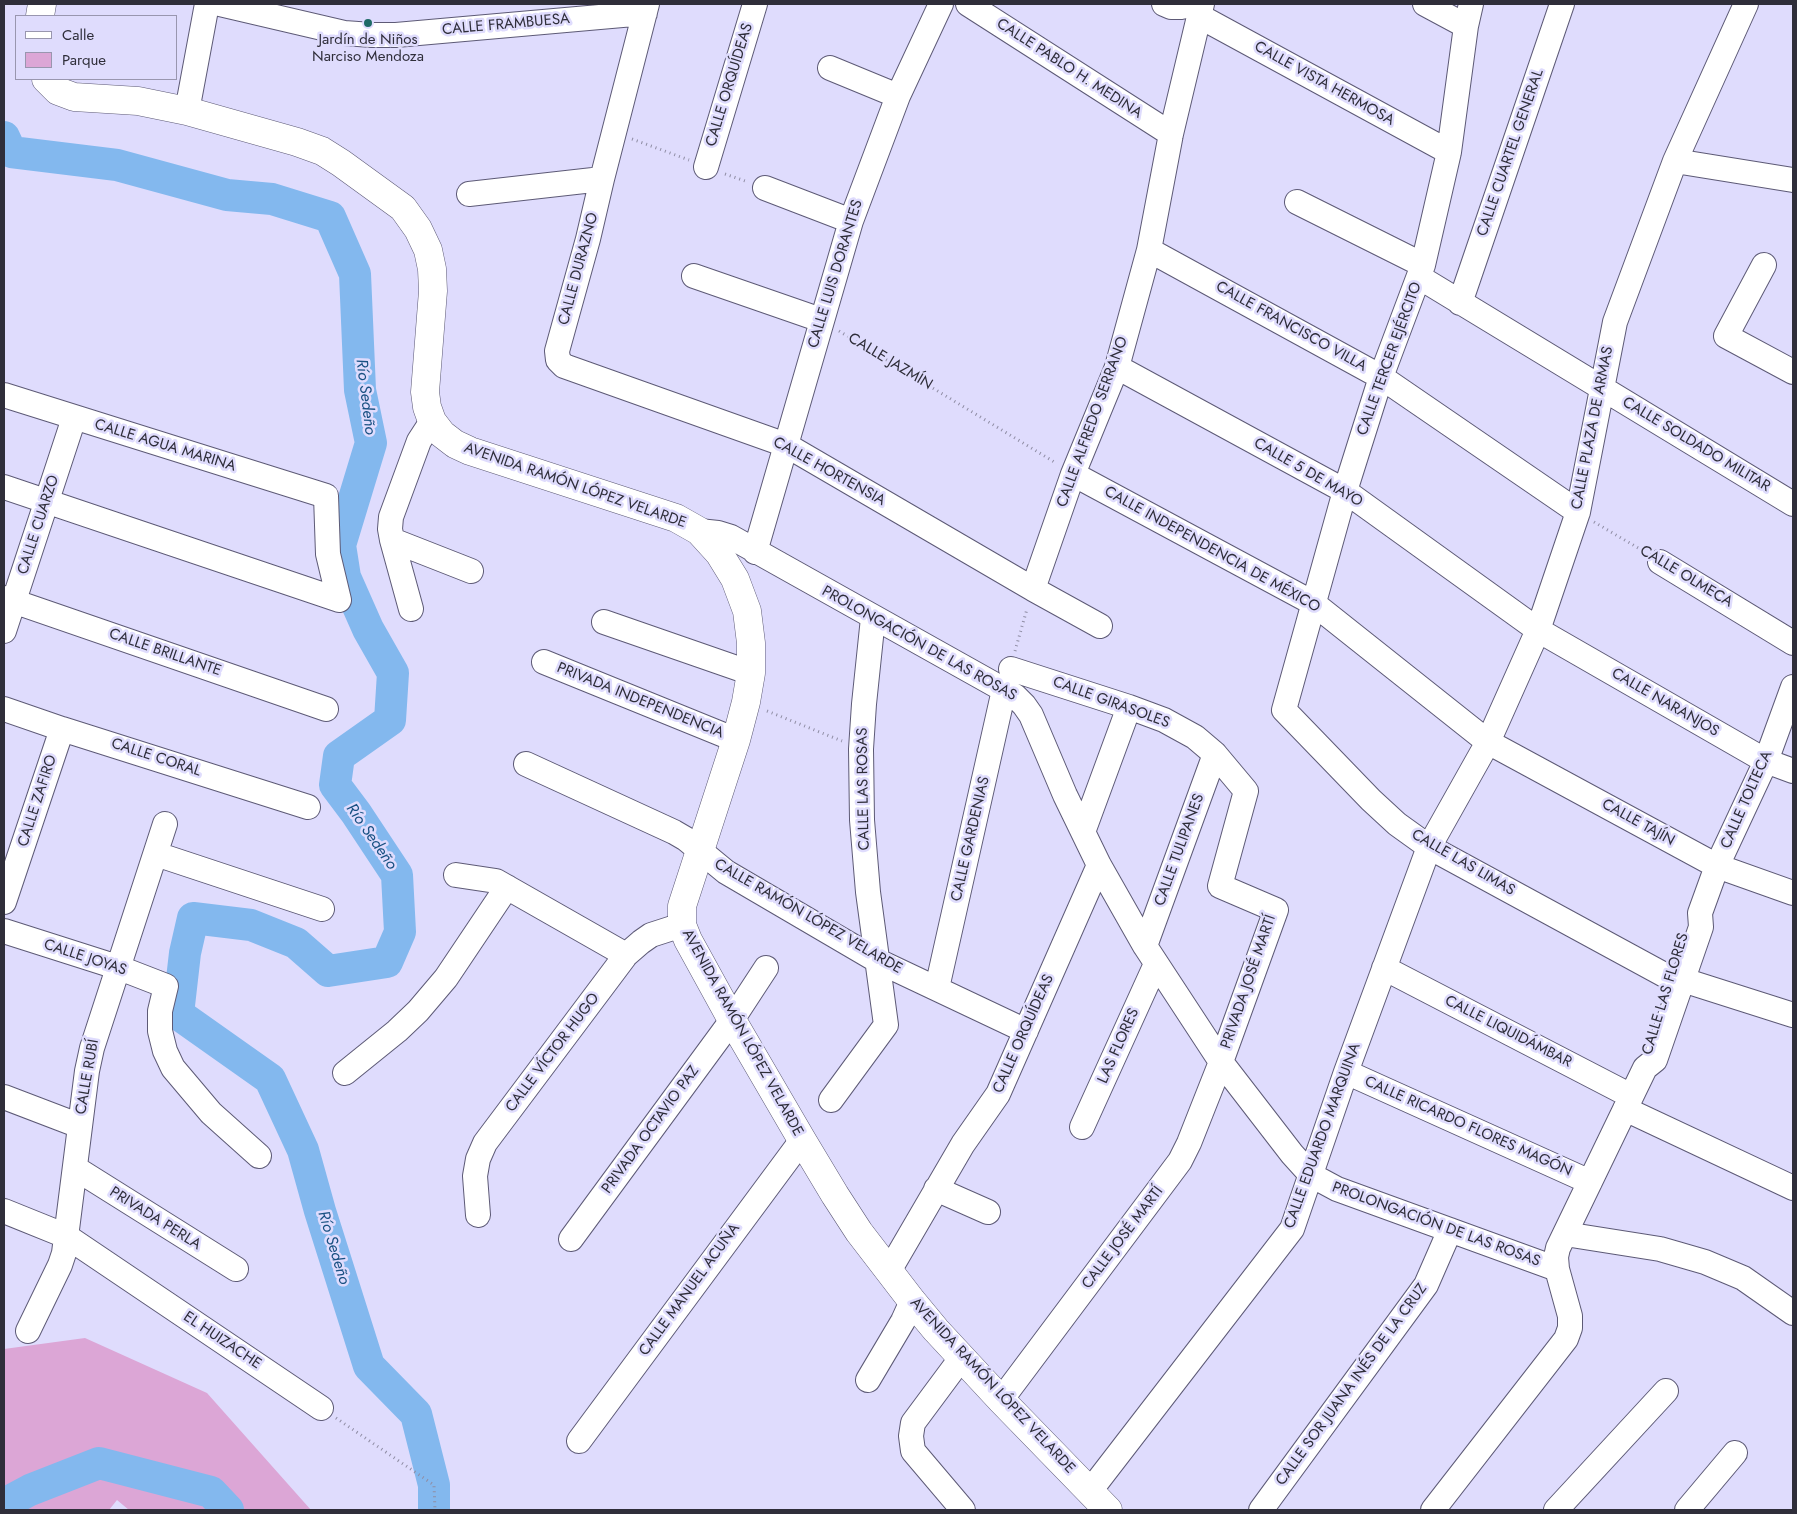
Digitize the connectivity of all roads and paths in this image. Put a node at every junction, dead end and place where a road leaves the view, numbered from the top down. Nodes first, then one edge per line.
1 (207, 4) edge
2 (220, 4) edge
3 (755, 4) edge
4 (941, 4) edge
5 (968, 4) edge
6 (1164, 4) edge
7 (1425, 4) edge
8 (1562, 4) edge
9 (1746, 4) edge
10 (646, 8) edge
11 (1199, 8) edge
12 (1469, 15) edge
13 (830, 68) dead end
14 (47, 80) edge
15 (898, 96) junction
16 (187, 111) junction
17 (1171, 134) junction
18 (1449, 152) junction
19 (1675, 162) junction
20 (706, 167) dead end
21 (602, 179) junction
22 (1793, 180) edge
23 (765, 188) dead end
24 (469, 194) dead end
25 (1297, 202) dead end
26 (851, 221) junction
27 (1149, 250) junction
28 (1764, 265) dead end
29 (1421, 271) junction
30 (694, 276) dead end
31 (1460, 303) junction
32 (821, 320) junction
33 (558, 360) joint
34 (1117, 367) junction
35 (1793, 372) edge
36 (1381, 377) junction
37 (1602, 388) junction
38 (4, 395) edge
39 (74, 418) junction
40 (432, 421) junction
41 (786, 445) junction
42 (1073, 474) junction
43 (4, 487) edge
44 (1345, 491) junction
45 (47, 500) junction
46 (1793, 504) edge
47 (1578, 512) junction
48 (699, 531) junction
49 (392, 540) junction
50 (755, 552) junction
51 (1660, 562) joint
52 (471, 571) dead end
53 (1033, 589) junction
54 (9, 600) edge
55 (1313, 603) junction
56 (411, 609) dead end
57 (873, 618) junction
58 (604, 622) dead end
59 (1100, 626) dead end
60 (1538, 630) junction
61 (4, 631) edge
62 (1793, 643) edge
63 (544, 662) dead end
64 (750, 673) junction
65 (1007, 679) junction
66 (1793, 687) edge
67 (746, 702) junction
68 (1129, 707) junction
69 (4, 708) edge
70 (326, 709) dead end
71 (1284, 710) joint
72 (62, 729) junction
73 (736, 740) junction
74 (1488, 742) junction
75 (861, 749) junction
76 (1215, 754) junction
77 (1766, 761) junction
78 (526, 764) dead end
79 (1793, 771) edge
80 (1246, 791) joint
81 (308, 806) dead end
82 (165, 824) dead end
83 (1083, 832) junction
84 (1429, 846) junction
85 (700, 851) junction
86 (156, 854) junction
87 (1099, 865) junction
88 (1717, 866) junction
89 (456, 875) dead end
90 (507, 887) junction
91 (1793, 893) edge
92 (4, 902) edge
93 (322, 909) dead end
94 (1700, 913) joint
95 (682, 925) junction
96 (4, 931) edge
97 (626, 955) junction
98 (1151, 955) junction
99 (878, 961) junction
100 (117, 968) junction
101 (766, 968) dead end
102 (1384, 968) junction
103 (1676, 979) junction
104 (937, 988) junction
105 (1793, 1015) edge
106 (732, 1020) junction
107 (1026, 1031) junction
108 (1221, 1062) junction
109 (1346, 1072) junction
110 (345, 1073) dead end
111 (4, 1097) edge
112 (831, 1100) dead end
113 (1628, 1102) junction
114 (80, 1126) junction
115 (1082, 1127) dead end
116 (802, 1140) junction
117 (259, 1156) dead end
118 (74, 1168) junction
119 (1312, 1175) junction
120 (1590, 1182) junction
121 (1793, 1188) edge
122 (936, 1189) junction
123 (4, 1211) edge
124 (988, 1212) dead end
125 (478, 1216) dead end
126 (1450, 1230) junction
127 (1565, 1234) junction
128 (66, 1236) junction
129 (571, 1239) dead end
130 (236, 1269) dead end
131 (1557, 1269) junction
132 (889, 1271) junction
133 (912, 1301) junction
134 (1793, 1313) edge
135 (28, 1331) dead end
136 (962, 1357) junction
137 (868, 1380) dead end
138 (1666, 1391) dead end
139 (1001, 1400) junction
140 (322, 1408) joint
141 (579, 1441) dead end
142 (1735, 1454) dead end
143 (1099, 1501) edge
144 (435, 1510) edge
145 (963, 1510) edge
146 (1261, 1510) edge
147 (1434, 1510) edge
148 (1556, 1510) edge
149 (1687, 1510) edge

1 - 16 street
2 - 10 street, CALLE FRAMBUESA
3 - 20 street, CALLE ORQUÍDEAS
4 - 15 street, CALLE LUIS DORANTES
5 - 17 street, CALLE PABLO H. MEDINA
6 - 11 street
7 - 12 street
8 - 31 street, CALLE CUARTEL GENERAL
9 - 19 street, CALLE PLAZA DE ARMAS
10 - 21 street, CALLE DURAZNO
11 - 17 street, CALLE ALFREDO SERRANO
11 - 18 street, CALLE VISTA HERMOSA
12 - 18 street, CALLE TERCER EJÉRCITO
13 - 15 street
14 - 16 main road, AVENIDA RAMÓN LÓPEZ VELARDE
15 - 26 street, CALLE LUIS DORANTES
16 - 40 main road, AVENIDA RAMÓN LÓPEZ VELARDE
17 - 27 street, CALLE ALFREDO SERRANO
18 - 29 street, CALLE TERCER EJÉRCITO
19 - 22 street
19 - 37 street, CALLE PLAZA DE ARMAS
21 - 24 street
21 - 33 street, CALLE DURAZNO
23 - 26 street
25 - 29 street, CALLE SOLDADO MILITAR
26 - 32 street, CALLE LUIS DORANTES
27 - 34 street, CALLE ALFREDO SERRANO
27 - 36 street, CALLE FRANCISCO VILLA
28 - 35 street
29 - 31 street, CALLE SOLDADO MILITAR
29 - 36 street, CALLE TERCER EJÉRCITO
30 - 32 street
31 - 37 street, CALLE SOLDADO MILITAR
32 - 41 street, CALLE LUIS DORANTES
32 - 42 path, CALLE JAZMÍN
33 - 41 street, CALLE HORTENSIA
34 - 42 street, CALLE ALFREDO SERRANO
34 - 44 street, CALLE 5 DE MAYO
36 - 44 street, CALLE TERCER EJÉRCITO
36 - 47 street, CALLE FRANCISCO VILLA
37 - 46 street, CALLE SOLDADO MILITAR
37 - 47 street, CALLE PLAZA DE ARMAS
38 - 39 street, CALLE AGUA MARINA
39 - 45 street, CALLE CUARZO
39 - 45 street, CALLE AGUA MARINA
40 - 48 main road, AVENIDA RAMÓN LÓPEZ VELARDE
40 - 49 street
41 - 50 street, CALLE LUIS DORANTES
41 - 53 street, CALLE HORTENSIA
42 - 53 street, CALLE ALFREDO SERRANO
42 - 55 street, CALLE INDEPENDENCIA DE MÉXICO
43 - 45 street
44 - 55 street, CALLE TERCER EJÉRCITO
44 - 60 street, CALLE 5 DE MAYO
45 - 54 street, CALLE CUARZO
47 - 51 path, CALLE OLMECA
47 - 60 street, CALLE PLAZA DE ARMAS
48 - 50 street, PROLONGACIÓN DE LAS ROSAS
48 - 64 main road, AVENIDA RAMÓN LÓPEZ VELARDE
49 - 52 street
49 - 56 street
50 - 57 street, PROLONGACIÓN DE LAS ROSAS
51 - 62 street, CALLE OLMECA
53 - 59 street, CALLE HORTENSIA
53 - 65 path
54 - 61 street, CALLE CUARZO
54 - 70 street, CALLE BRILLANTE
55 - 71 street, CALLE TERCER EJÉRCITO
55 - 74 street, CALLE INDEPENDENCIA DE MÉXICO
57 - 65 street, PROLONGACIÓN DE LAS ROSAS
57 - 75 street, CALLE LAS ROSAS
58 - 64 street
60 - 74 street, CALLE PLAZA DE ARMAS
60 - 77 street, CALLE NARANJOS
63 - 73 street, PRIVADA INDEPENDENCIA
64 - 67 main road, AVENIDA RAMÓN LÓPEZ VELARDE
65 - 68 street, CALLE GIRASOLES
65 - 83 street, PROLONGACIÓN DE LAS ROSAS
65 - 104 street, CALLE GARDENIAS
66 - 77 street, CALLE TOLTECA
67 - 73 main road, AVENIDA RAMÓN LÓPEZ VELARDE
67 - 75 path
68 - 76 street, CALLE GIRASOLES
68 - 83 street
69 - 72 street, CALLE CORAL
71 - 84 street, CALLE LAS LIMAS
72 - 81 street, CALLE CORAL
72 - 92 street, CALLE ZAFIRO
73 - 85 main road, AVENIDA RAMÓN LÓPEZ VELARDE
74 - 84 street, CALLE PLAZA DE ARMAS
74 - 88 street, CALLE TAJÍN
75 - 99 street, CALLE LAS ROSAS
76 - 80 street, CALLE GIRASOLES
76 - 98 street, CALLE TULIPANES
77 - 79 street, CALLE NARANJOS
77 - 88 street, CALLE TOLTECA
78 - 85 street, CALLE RAMÓN LÓPEZ VELARDE
80 - 108 street, PRIVADA JOSÉ MARTÍ
82 - 86 street, CALLE RUBÍ
83 - 87 street, PROLONGACIÓN DE LAS ROSAS
84 - 102 street, CALLE EDUARDO MARQUINA
84 - 103 street, CALLE LAS LIMAS
85 - 95 main road, AVENIDA RAMÓN LÓPEZ VELARDE
85 - 99 street, CALLE RAMÓN LÓPEZ VELARDE
86 - 93 street
86 - 100 street, CALLE RUBÍ
87 - 98 street, PROLONGACIÓN DE LAS ROSAS
87 - 107 street, CALLE ORQUÍDEAS
88 - 91 street, CALLE TAJÍN
88 - 94 street, CALLE TOLTECA
89 - 90 street
90 - 97 street
90 - 110 street
94 - 103 street, CALLE LAS FLORES
95 - 97 street, CALLE VÍCTOR HUGO
95 - 106 main road, AVENIDA RAMÓN LÓPEZ VELARDE
96 - 100 street, CALLE JOYAS
97 - 125 street, CALLE VÍCTOR HUGO
98 - 108 street, PROLONGACIÓN DE LAS ROSAS
98 - 115 street, LAS FLORES
99 - 104 street, CALLE RAMÓN LÓPEZ VELARDE
99 - 112 street
100 - 114 street, CALLE RUBÍ
100 - 117 street, CALLE JOYAS
101 - 106 street, PRIVADA OCTAVIO PAZ
102 - 109 street, CALLE EDUARDO MARQUINA
102 - 113 street, CALLE LIQUIDÁMBAR
103 - 105 street, CALLE LAS LIMAS
103 - 113 street, CALLE LAS FLORES
104 - 107 street, CALLE RAMÓN LÓPEZ VELARDE
106 - 116 main road, AVENIDA RAMÓN LÓPEZ VELARDE
106 - 129 street, PRIVADA OCTAVIO PAZ
107 - 122 street, CALLE ORQUÍDEAS
108 - 119 street, PROLONGACIÓN DE LAS ROSAS
108 - 139 street, CALLE JOSÉ MARTÍ
109 - 119 street, CALLE EDUARDO MARQUINA
109 - 120 street, CALLE RICARDO FLORES MAGÓN
111 - 114 street
113 - 120 street, CALLE LAS FLORES
113 - 121 street, CALLE LIQUIDÁMBAR
114 - 118 street, CALLE RUBÍ
116 - 132 main road, AVENIDA RAMÓN LÓPEZ VELARDE
116 - 141 street, CALLE MANUEL ACUÑA
118 - 128 street, CALLE RUBÍ
118 - 130 street, PRIVADA PERLA
119 - 126 street, PROLONGACIÓN DE LAS ROSAS
119 - 143 street, CALLE EDUARDO MARQUINA
120 - 127 street, CALLE LAS FLORES
122 - 124 street
122 - 132 street, CALLE ORQUÍDEAS
123 - 128 street, EL HUIZACHE
126 - 131 street, PROLONGACIÓN DE LAS ROSAS
126 - 146 street, CALLE SOR JUANA INÉS DE LA CRUZ
127 - 131 street, CALLE LAS FLORES
127 - 134 street
128 - 135 street, CALLE RUBÍ
128 - 140 street, EL HUIZACHE
131 - 147 street
132 - 133 main road, AVENIDA RAMÓN LÓPEZ VELARDE
133 - 136 main road, AVENIDA RAMÓN LÓPEZ VELARDE
133 - 137 street
136 - 139 main road, AVENIDA RAMÓN LÓPEZ VELARDE
136 - 145 street
138 - 148 street
139 - 143 main road, AVENIDA RAMÓN LÓPEZ VELARDE
140 - 144 path
142 - 149 street

